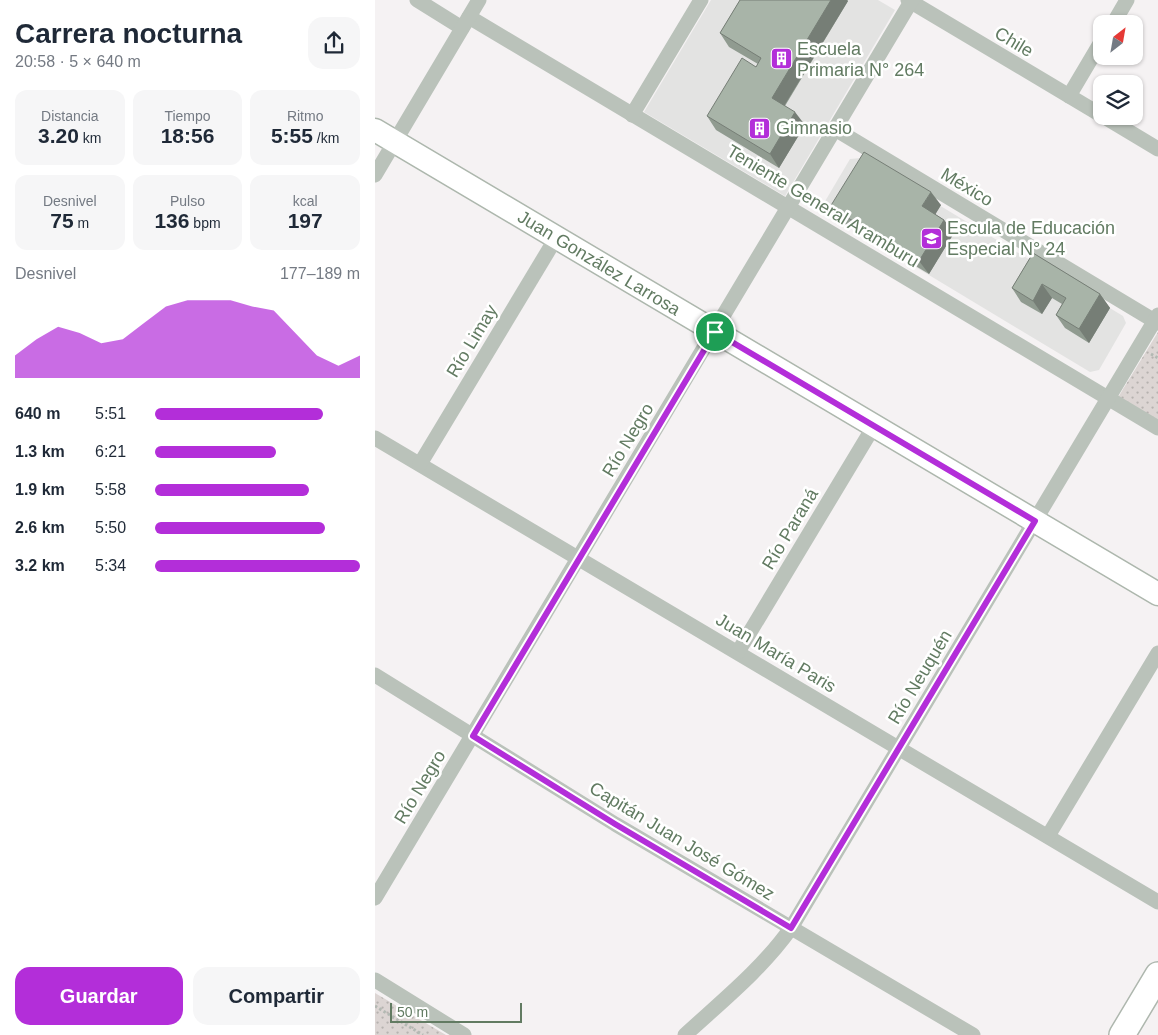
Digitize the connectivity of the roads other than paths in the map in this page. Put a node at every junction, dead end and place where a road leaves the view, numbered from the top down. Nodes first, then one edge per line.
1 (417, 0) edge
2 (479, 0) edge
3 (701, 0) edge
4 (1127, 0) edge
5 (910, 1) edge
6 (1118, 15) edge
7 (465, 22) junction
8 (1093, 56) edge
9 (1069, 96) junction
10 (1093, 111) edge
11 (632, 115) junction
12 (1117, 125) edge
13 (835, 129) junction
14 (375, 130) edge
15 (394, 142) junction
16 (1158, 150) edge
17 (375, 174) edge
18 (788, 208) junction
19 (556, 238) junction
20 (1157, 319) edge
21 (715, 332) junction
22 (1109, 398) junction
23 (874, 426) junction
24 (1158, 428) edge
25 (375, 438) edge
26 (420, 464) junction
27 (1035, 521) junction
28 (579, 558) junction
29 (1158, 594) edge
30 (738, 652) junction
31 (1158, 653) edge
32 (375, 675) edge
33 (473, 736) junction
34 (899, 748) junction
35 (1048, 836) junction
36 (375, 898) edge
37 (1158, 902) edge
38 (791, 928) junction
39 (1158, 975) edge
40 (375, 980) edge
41 (465, 1035) edge
42 (685, 1035) edge
43 (973, 1035) edge
44 (1122, 1035) edge

1 - 7 street, Teniente General Aramburu
2 - 7 street
3 - 11 street
4 - 6 street
5 - 9 street, Chile
5 - 13 street, Río Negro
7 - 11 street, Teniente General Aramburu
7 - 15 street
8 - 9 street
9 - 10 street, Chile
11 - 18 street, Teniente General Aramburu
12 - 16 street, Chile
13 - 18 street, Río Negro
13 - 20 street, México
14 - 15 street, Juan González Larrosa
15 - 17 street
15 - 19 street, Juan González Larrosa
18 - 21 street, Río Negro
18 - 22 street, Teniente General Aramburu
19 - 21 street, Juan González Larrosa
19 - 26 street, Río Limay
20 - 22 street, Río Neuquén
21 - 23 street, Juan González Larrosa
21 - 28 street, Río Negro
22 - 24 street, Teniente General Aramburu
22 - 27 street, Río Neuquén
23 - 27 street, Juan González Larrosa
23 - 30 street, Río Paraná
25 - 26 street, Juan María Paris
26 - 28 street, Juan María Paris
27 - 29 street, Juan González Larrosa
27 - 34 street, Río Neuquén
28 - 30 street, Juan María Paris
28 - 33 street, Río Negro
30 - 34 street, Juan María Paris
31 - 35 street
32 - 33 street, Capitán Juan José Gómez
33 - 36 street, Río Negro
33 - 38 street, Capitán Juan José Gómez
34 - 35 street, Juan María Paris
34 - 38 street, Río Neuquén
35 - 37 street, Juan María Paris
38 - 42 street, Río Neuquén
38 - 43 street, Capitán Juan José Gómez
39 - 44 main road
40 - 41 street

